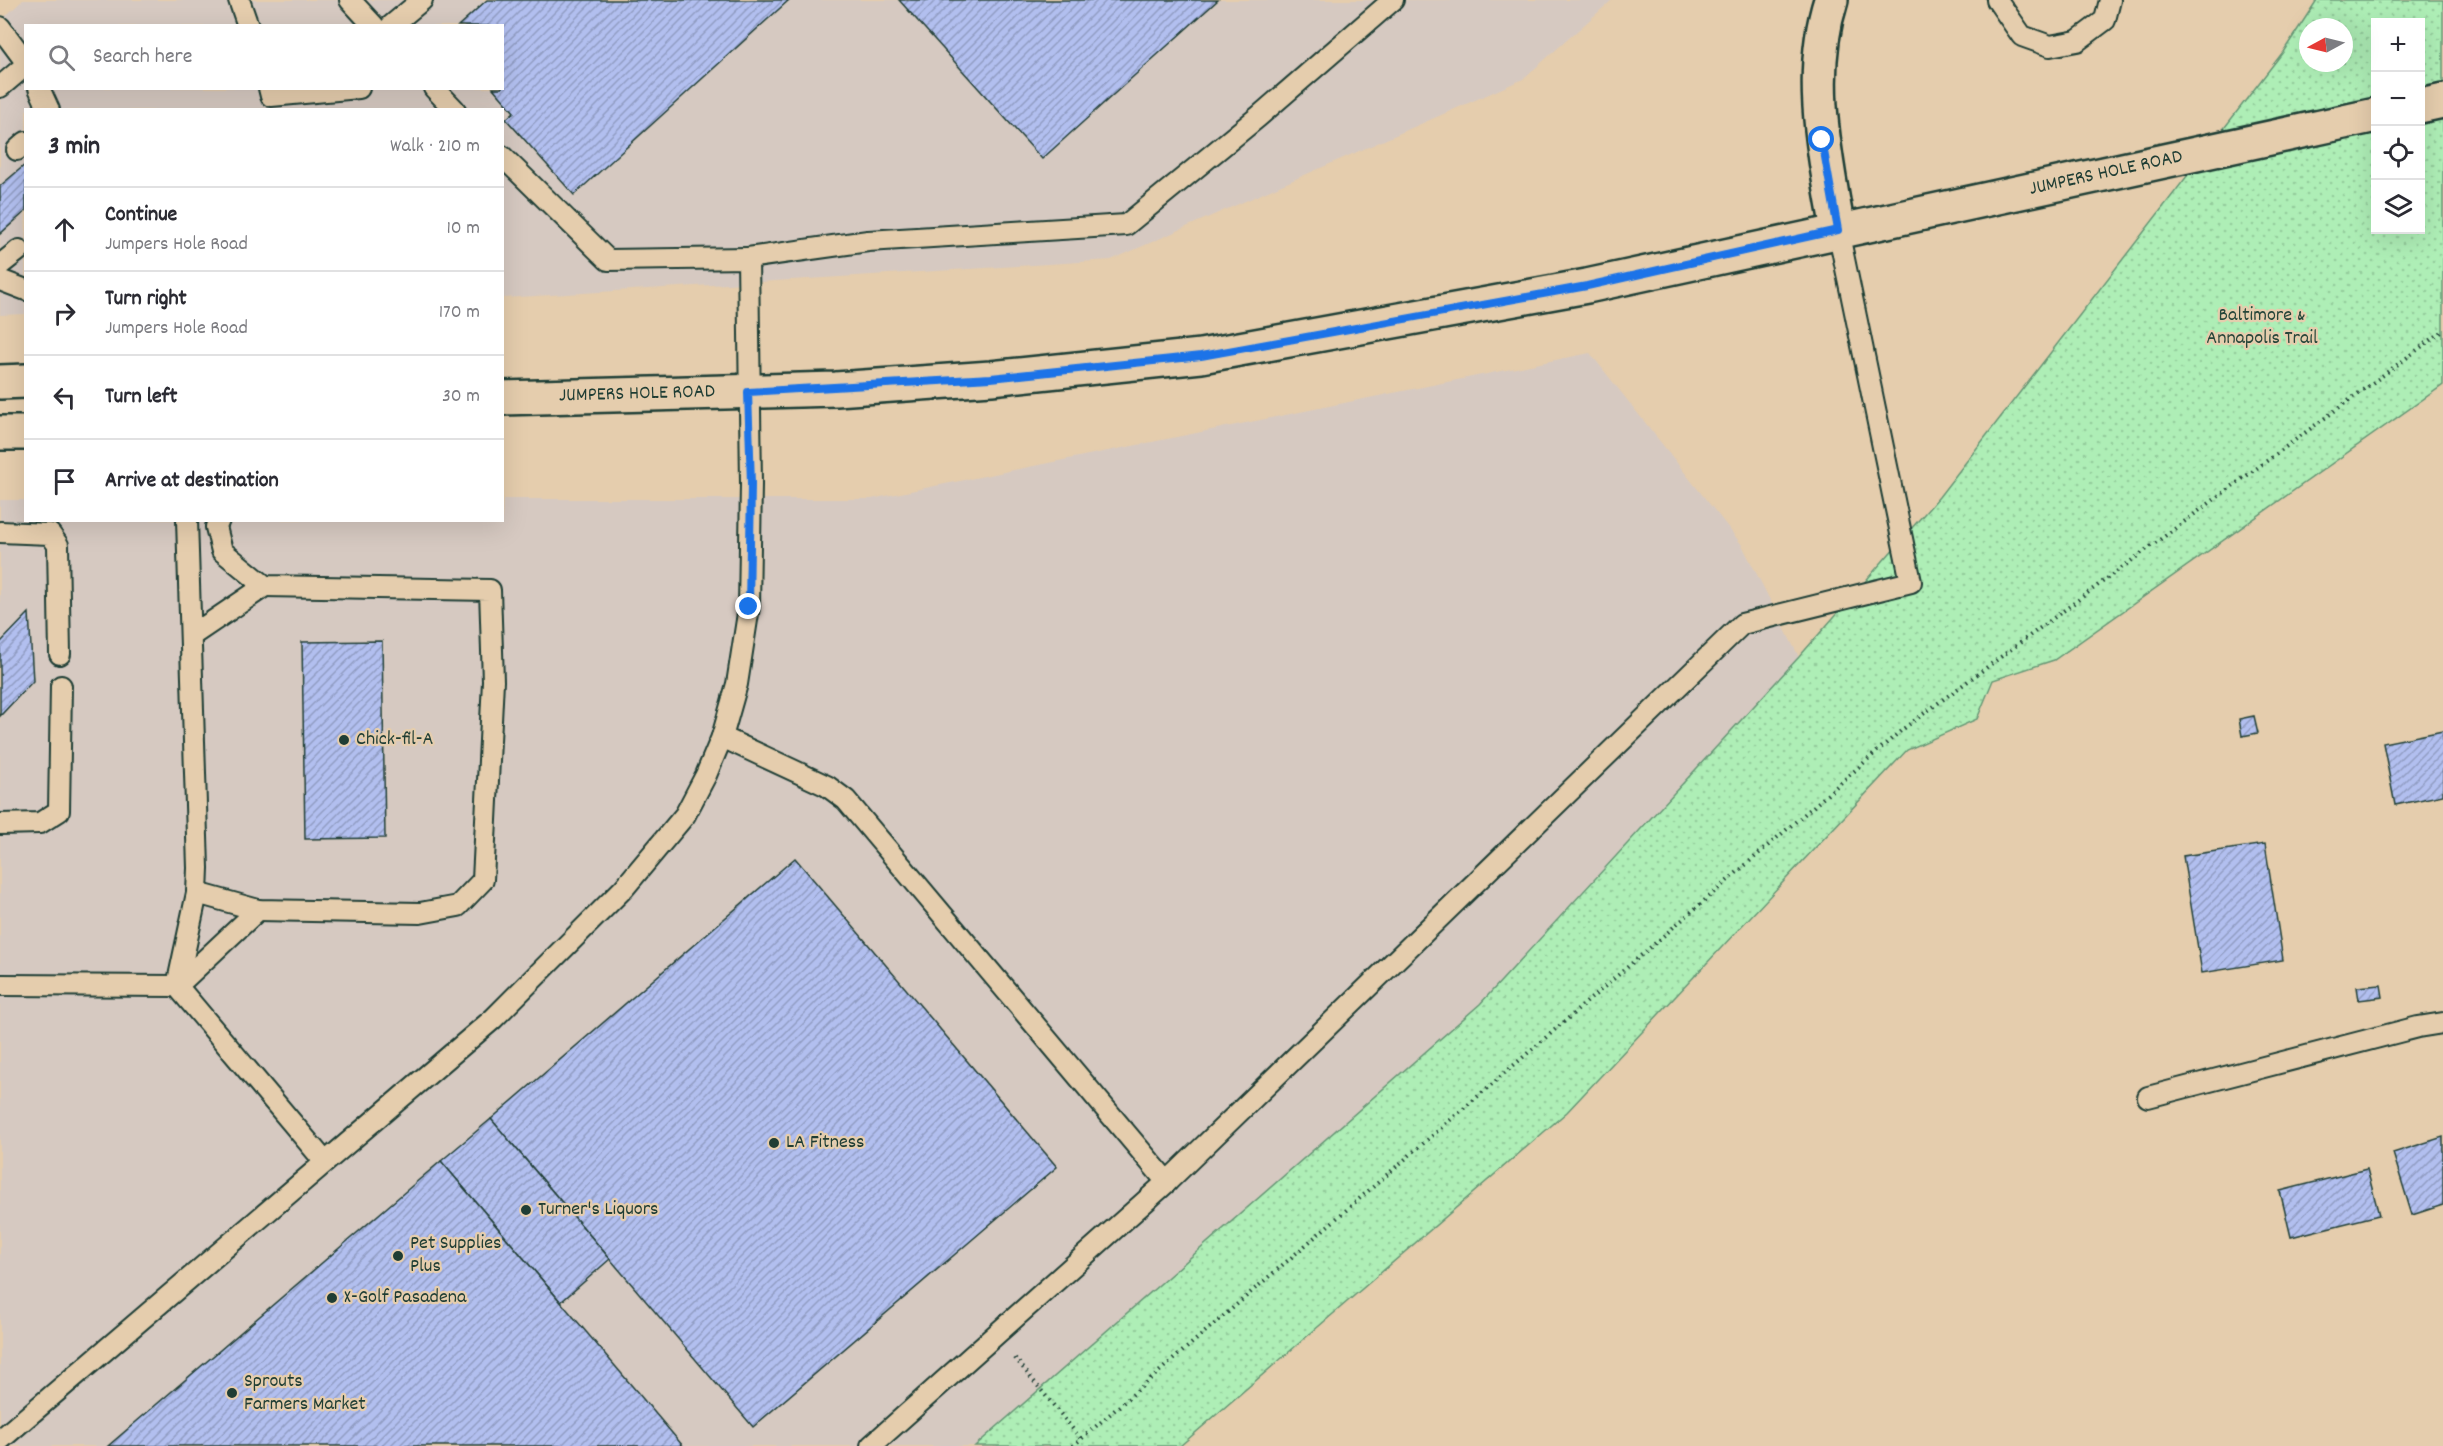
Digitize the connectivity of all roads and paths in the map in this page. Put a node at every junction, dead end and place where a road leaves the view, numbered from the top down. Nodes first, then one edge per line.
1 (239, 0) edge
2 (350, 0) edge
3 (422, 0) edge
4 (1393, 0) edge
5 (1831, 0) edge
6 (1997, 0) edge
7 (2110, 0) edge
8 (247, 24) edge
9 (372, 24) edge
10 (393, 24) edge
11 (0, 27) edge
12 (24, 61) edge
13 (24, 66) edge
14 (0, 87) edge
15 (40, 90) edge
16 (269, 90) edge
17 (337, 90) edge
18 (436, 90) edge
19 (2443, 101) edge
20 (2425, 105) edge
21 (49, 108) edge
22 (453, 108) edge
23 (2371, 116) edge
24 (504, 158) edge
25 (1838, 230) junction
26 (19, 250) dead end
27 (748, 258) junction
28 (0, 265) edge
29 (0, 280) edge
30 (24, 289) edge
31 (2443, 331) edge
32 (24, 381) edge
33 (0, 382) edge
34 (748, 392) junction
35 (504, 398) edge
36 (0, 433) edge
37 (24, 433) edge
38 (187, 522) edge
39 (218, 522) edge
40 (0, 532) edge
41 (265, 586) junction
42 (191, 636) junction
43 (60, 654) dead end
44 (61, 686) dead end
45 (722, 737) junction
46 (0, 824) edge
47 (197, 893) junction
48 (258, 910) junction
49 (0, 986) edge
50 (177, 986) junction
51 (2443, 1023) edge
52 (2148, 1097) dead end
53 (325, 1162) junction
54 (1167, 1182) junction
55 (996, 1335) junction
56 (1081, 1439) junction
57 (0, 1440) edge
58 (871, 1446) edge
59 (1074, 1446) edge

1 - 8 lane
2 - 9 lane
3 - 10 lane
4 - 27 lane
5 - 25 main road
6 - 7 lane
11 - 12 lane
13 - 14 lane
15 - 21 lane
16 - 17 lane
18 - 22 lane
19 - 20 main road
23 - 25 main road, JUMPERS HOLE ROAD
24 - 27 lane
25 - 34 main road, JUMPERS HOLE ROAD
25 - 54 lane
26 - 28 lane
27 - 34 lane
29 - 30 lane
31 - 56 path
32 - 33 main road
34 - 35 main road, JUMPERS HOLE ROAD
34 - 45 lane
36 - 37 main road
38 - 42 lane
39 - 41 lane
40 - 43 lane
41 - 42 lane
41 - 48 lane
42 - 47 lane
44 - 46 lane
45 - 53 lane
45 - 54 lane
47 - 48 lane
47 - 50 lane
48 - 50 lane
49 - 50 lane
50 - 53 lane
51 - 52 lane
53 - 57 lane
54 - 55 lane
55 - 56 path
55 - 58 lane
56 - 59 path

